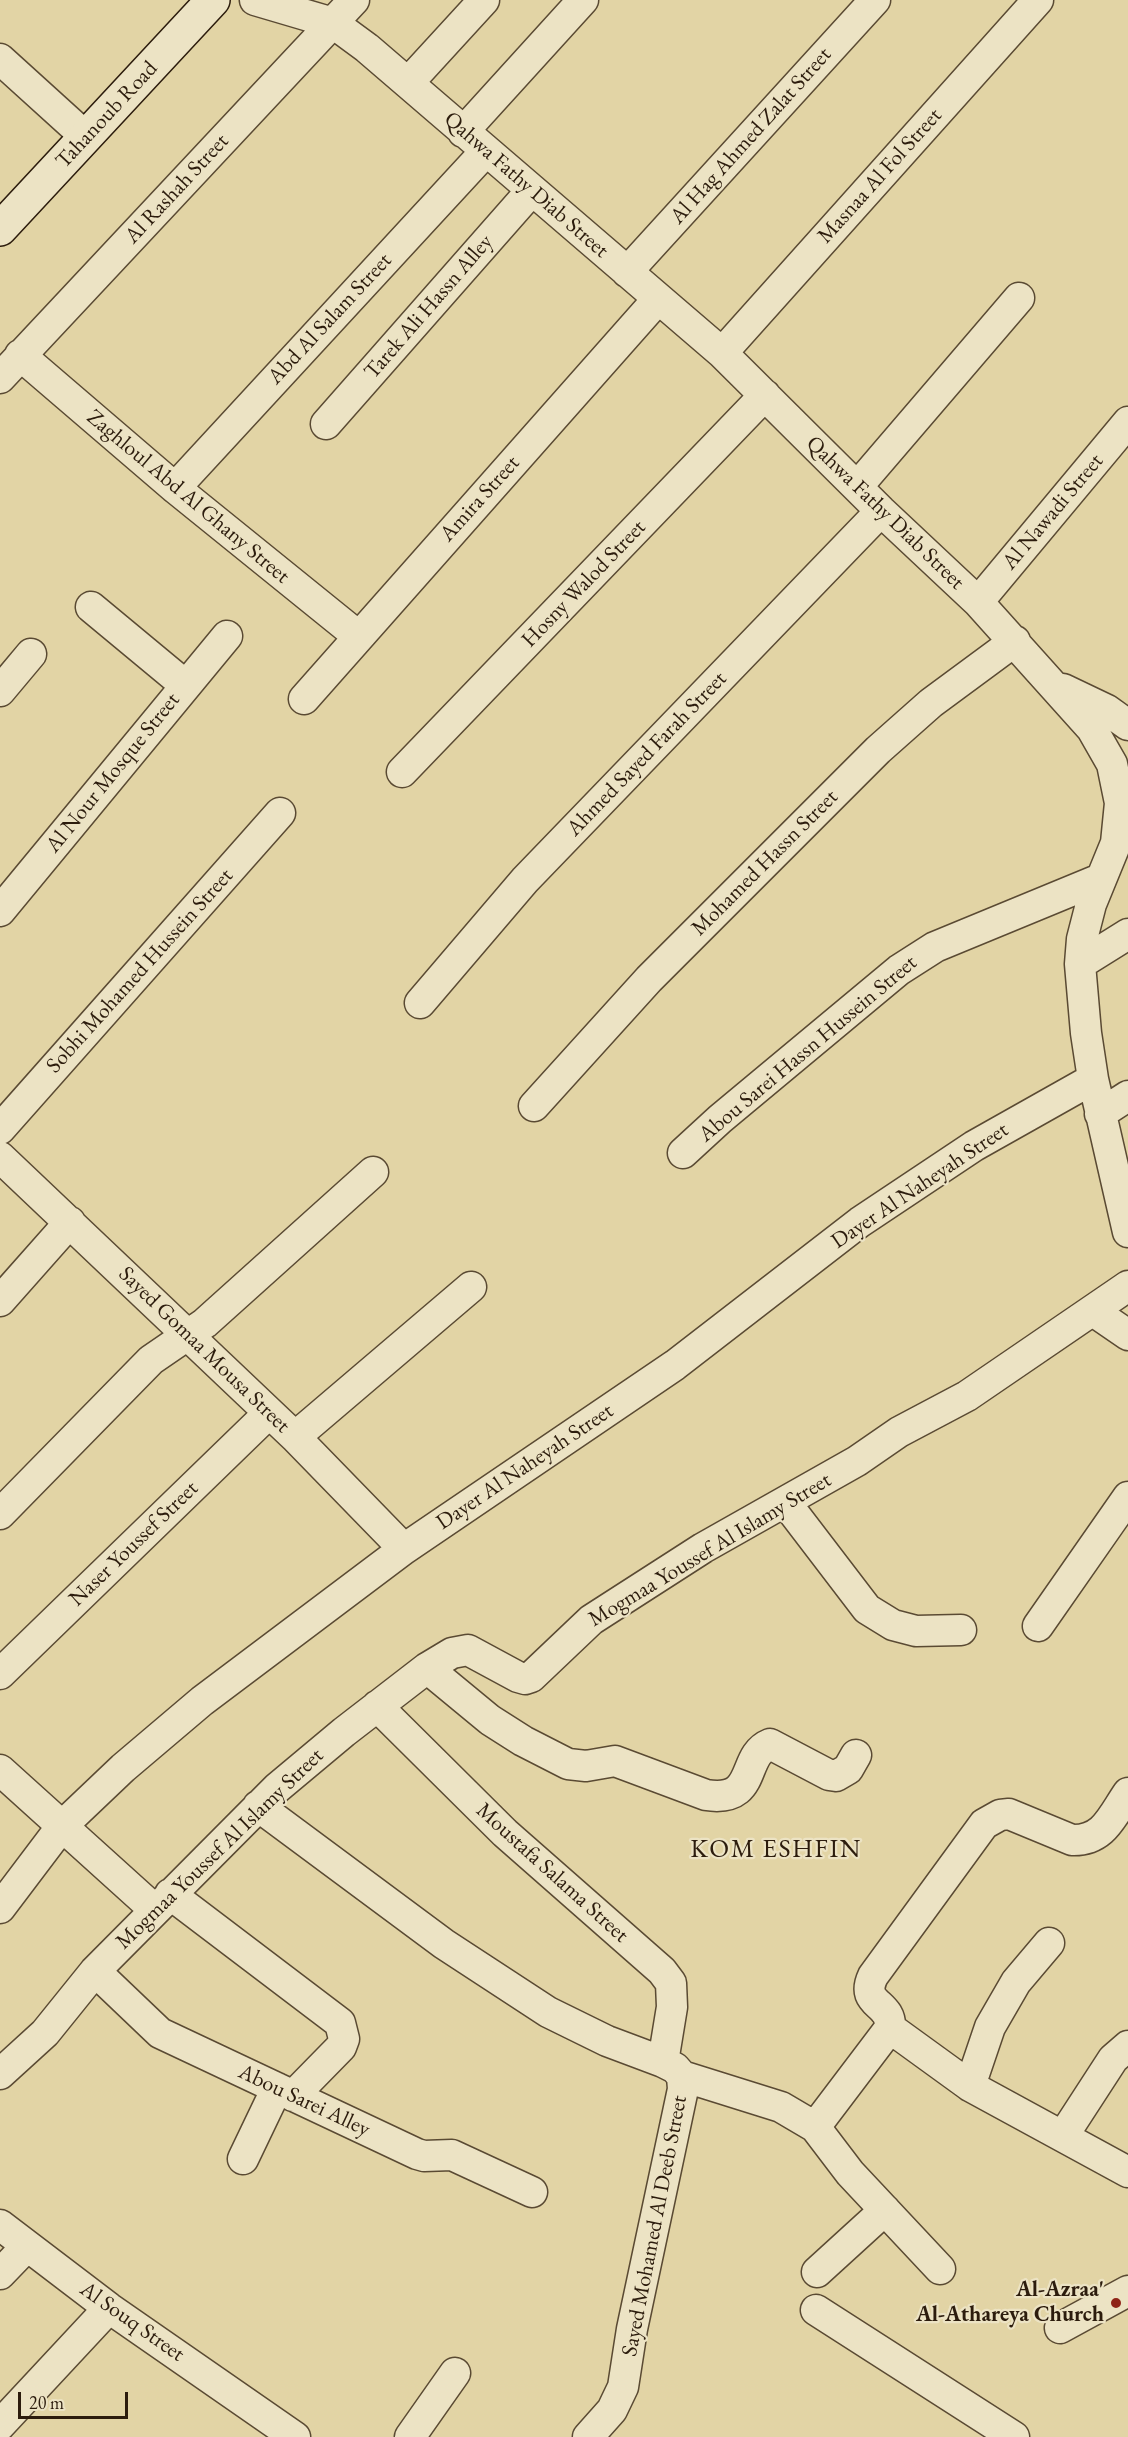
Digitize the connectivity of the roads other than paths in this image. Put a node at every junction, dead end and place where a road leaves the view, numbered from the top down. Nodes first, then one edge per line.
1 (213, 0) edge
2 (255, 0) edge
3 (354, 0) edge
4 (484, 0) edge
5 (583, 0) edge
6 (875, 0) edge
7 (1038, 0) edge
8 (333, 23) junction
9 (0, 59) edge
10 (408, 83) junction
11 (464, 132) junction
12 (87, 137) junction
13 (486, 151) junction
14 (532, 190) junction
15 (0, 229) edge
16 (627, 272) junction
17 (1019, 298) dead end
18 (658, 299) junction
19 (722, 353) junction
20 (20, 355) junction
21 (0, 378) edge
22 (765, 395) junction
23 (1128, 422) edge
24 (326, 424) dead end
25 (857, 487) junction
26 (175, 488) junction
27 (881, 511) junction
28 (978, 602) junction
29 (91, 607) dead end
30 (226, 636) dead end
31 (358, 636) junction
32 (1015, 641) junction
33 (32, 654) dead end
34 (185, 685) junction
35 (1053, 685) junction
36 (0, 691) edge
37 (304, 699) dead end
38 (1128, 725) edge
39 (402, 772) dead end
40 (280, 813) dead end
41 (1100, 879) junction
42 (0, 911) edge
43 (1128, 934) edge
44 (1080, 964) junction
45 (420, 1003) dead end
46 (1093, 1079) junction
47 (1128, 1096) edge
48 (534, 1106) dead end
49 (1100, 1114) junction
50 (0, 1129) edge
51 (683, 1153) dead end
52 (0, 1157) edge
53 (373, 1172) dead end
54 (70, 1222) junction
55 (1128, 1232) edge
56 (1128, 1286) edge
57 (471, 1287) dead end
58 (0, 1301) edge
59 (1093, 1311) junction
60 (187, 1334) junction
61 (1128, 1335) edge
62 (269, 1413) junction
63 (294, 1437) junction
64 (1128, 1497) edge
65 (786, 1503) junction
66 (0, 1514) edge
67 (404, 1550) junction
68 (1038, 1626) dead end
69 (962, 1630) dead end
70 (427, 1668) junction
71 (0, 1674) edge
72 (377, 1706) junction
73 (855, 1755) dead end
74 (1, 1772) edge
75 (1128, 1793) edge
76 (258, 1806) junction
77 (62, 1826) junction
78 (163, 1902) junction
79 (0, 1908) edge
80 (1049, 1942) dead end
81 (95, 1971) junction
82 (890, 2028) junction
83 (1128, 2046) edge
84 (672, 2069) junction
85 (0, 2074) edge
86 (970, 2086) junction
87 (285, 2092) junction
88 (815, 2127) junction
89 (1063, 2136) junction
90 (243, 2159) dead end
91 (1128, 2172) edge
92 (532, 2192) dead end
93 (885, 2210) junction
94 (0, 2225) edge
95 (27, 2246) junction
96 (940, 2269) dead end
97 (817, 2272) dead end
98 (0, 2274) edge
99 (1128, 2291) edge
100 (109, 2308) junction
101 (816, 2310) dead end
102 (1060, 2328) dead end
103 (455, 2373) dead end
104 (0, 2425) edge
105 (295, 2437) edge
106 (410, 2437) edge
107 (588, 2437) edge
108 (1014, 2437) edge

1 - 12 street, Tahanoub Road
2 - 8 street, Qahwa Fathy Diab Street
3 - 8 street, Al Rashah Street
4 - 10 street
5 - 11 street
6 - 16 street, Al Hag Ahmed Zalat Street
7 - 19 street, Masnaa Al Fol Street
8 - 10 street, Qahwa Fathy Diab Street
8 - 20 street, Al Rashah Street
9 - 12 street
10 - 11 street, Qahwa Fathy Diab Street
11 - 13 street, Qahwa Fathy Diab Street
12 - 15 street, Tahanoub Road
13 - 14 street, Qahwa Fathy Diab Street
13 - 26 street, Abd Al Salam Street
14 - 16 street, Qahwa Fathy Diab Street
14 - 24 street, Tarek Ali Hassn Alley
16 - 18 street, Qahwa Fathy Diab Street
17 - 25 street
18 - 19 street, Qahwa Fathy Diab Street
18 - 31 street, Amira Street
19 - 22 street, Qahwa Fathy Diab Street
20 - 21 street, Al Rashah Street
20 - 26 street, Zaghloul Abd Al Ghany Street
22 - 25 street, Qahwa Fathy Diab Street
22 - 39 street, Hosny Walod Street
23 - 28 street, Al Nawadi Street
25 - 27 street, Qahwa Fathy Diab Street
26 - 31 street, Zaghloul Abd Al Ghany Street
27 - 28 street, Qahwa Fathy Diab Street
27 - 45 street, Ahmed Sayed Farah Street
28 - 32 street, Qahwa Fathy Diab Street
29 - 34 street
30 - 34 street, Al Nour Mosque Street
31 - 37 street, Amira Street
32 - 35 street, Qahwa Fathy Diab Street
32 - 48 street, Mohamed Hassn Street
33 - 36 street
34 - 42 street, Al Nour Mosque Street
35 - 38 street
35 - 41 street, Qahwa Fathy Diab Street
40 - 50 street, Sobhi Mohamed Hussein Street
41 - 44 street, Qahwa Fathy Diab Street
41 - 51 street, Abou Sarei Hassn Hussein Street
43 - 44 street
44 - 46 street, Qahwa Fathy Diab Street
46 - 49 street, Qahwa Fathy Diab Street
46 - 67 street, Dayer Al Naheyah Street
47 - 49 street
49 - 55 street, Qahwa Fathy Diab Street
52 - 54 street, Sayed Gomaa Mousa Street
53 - 60 street
54 - 58 street
54 - 60 street, Sayed Gomaa Mousa Street
56 - 59 street, Mogmaa Youssef Al Islamy Street
57 - 63 street
59 - 61 street
59 - 65 street, Mogmaa Youssef Al Islamy Street
60 - 62 street, Sayed Gomaa Mousa Street
60 - 66 street
62 - 63 street, Sayed Gomaa Mousa Street
62 - 71 street, Naser Youssef Street
63 - 67 street, Sayed Gomaa Mousa Street
64 - 68 street
65 - 69 street
65 - 70 street, Mogmaa Youssef Al Islamy Street
67 - 77 street, Dayer Al Naheyah Street
70 - 72 street, Mogmaa Youssef Al Islamy Street
70 - 73 street
72 - 76 street, Mogmaa Youssef Al Islamy Street
72 - 84 street, Moustafa Salama Street
74 - 77 street
75 - 82 street
76 - 78 street, Mogmaa Youssef Al Islamy Street
76 - 84 street, Sayed Mohamed Al Deeb Street
77 - 78 street
77 - 79 street, Dayer Al Naheyah Street
78 - 81 street, Mogmaa Youssef Al Islamy Street
78 - 87 street
80 - 86 street
81 - 85 street, Mogmaa Youssef Al Islamy Street
81 - 87 street, Abou Sarei Alley
82 - 86 street
82 - 88 street
83 - 89 street
84 - 88 street
84 - 107 street, Sayed Mohamed Al Deeb Street
86 - 89 street
87 - 90 street
87 - 92 street, Abou Sarei Alley
88 - 93 street
89 - 91 street
93 - 96 street
93 - 97 street
94 - 95 street, Al Souq Street
95 - 98 street
95 - 100 street, Al Souq Street
99 - 102 street
100 - 104 street
100 - 105 street, Al Souq Street
101 - 108 street
103 - 106 street

